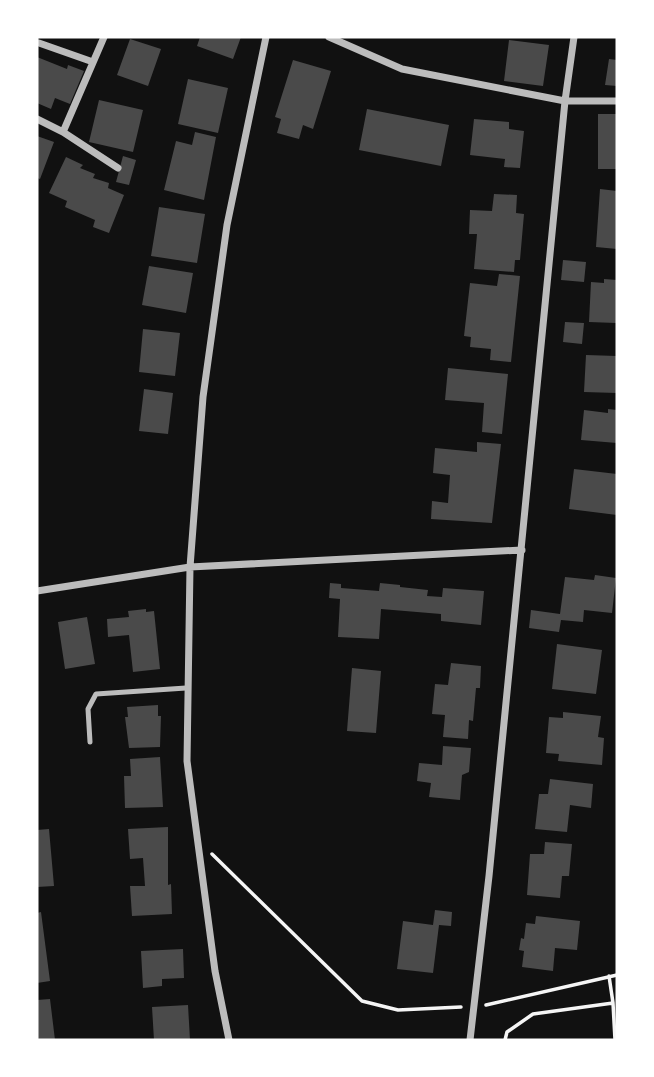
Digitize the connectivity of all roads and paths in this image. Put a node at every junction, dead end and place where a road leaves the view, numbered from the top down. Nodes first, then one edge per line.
1 (104, 37) edge
2 (267, 37) edge
3 (330, 37) edge
4 (574, 37) edge
5 (39, 43) dead end
6 (93, 62) junction
7 (565, 101) junction
8 (617, 101) edge
9 (37, 119) edge
10 (63, 132) junction
11 (118, 168) dead end
12 (522, 550) junction
13 (190, 567) junction
14 (37, 591) edge
15 (186, 688) junction
16 (90, 743) dead end
17 (195, 838) junction
18 (617, 975) edge
19 (609, 976) junction
20 (617, 990) edge
21 (611, 991) junction
22 (613, 1003) junction
23 (474, 1007) junction
24 (229, 1040) edge
25 (470, 1040) edge
26 (505, 1040) edge
27 (615, 1040) edge

1 - 6 street
2 - 13 street
3 - 7 street
4 - 7 street
5 - 6 street
6 - 10 street
7 - 8 street
7 - 12 street
9 - 10 street
10 - 11 street
12 - 13 street
12 - 23 street
13 - 14 street
13 - 15 street
15 - 16 lane
15 - 17 street
17 - 23 path
17 - 24 street
18 - 19 path
19 - 21 path
19 - 23 path
20 - 21 path
21 - 22 path
22 - 26 path
22 - 27 path
23 - 25 street

